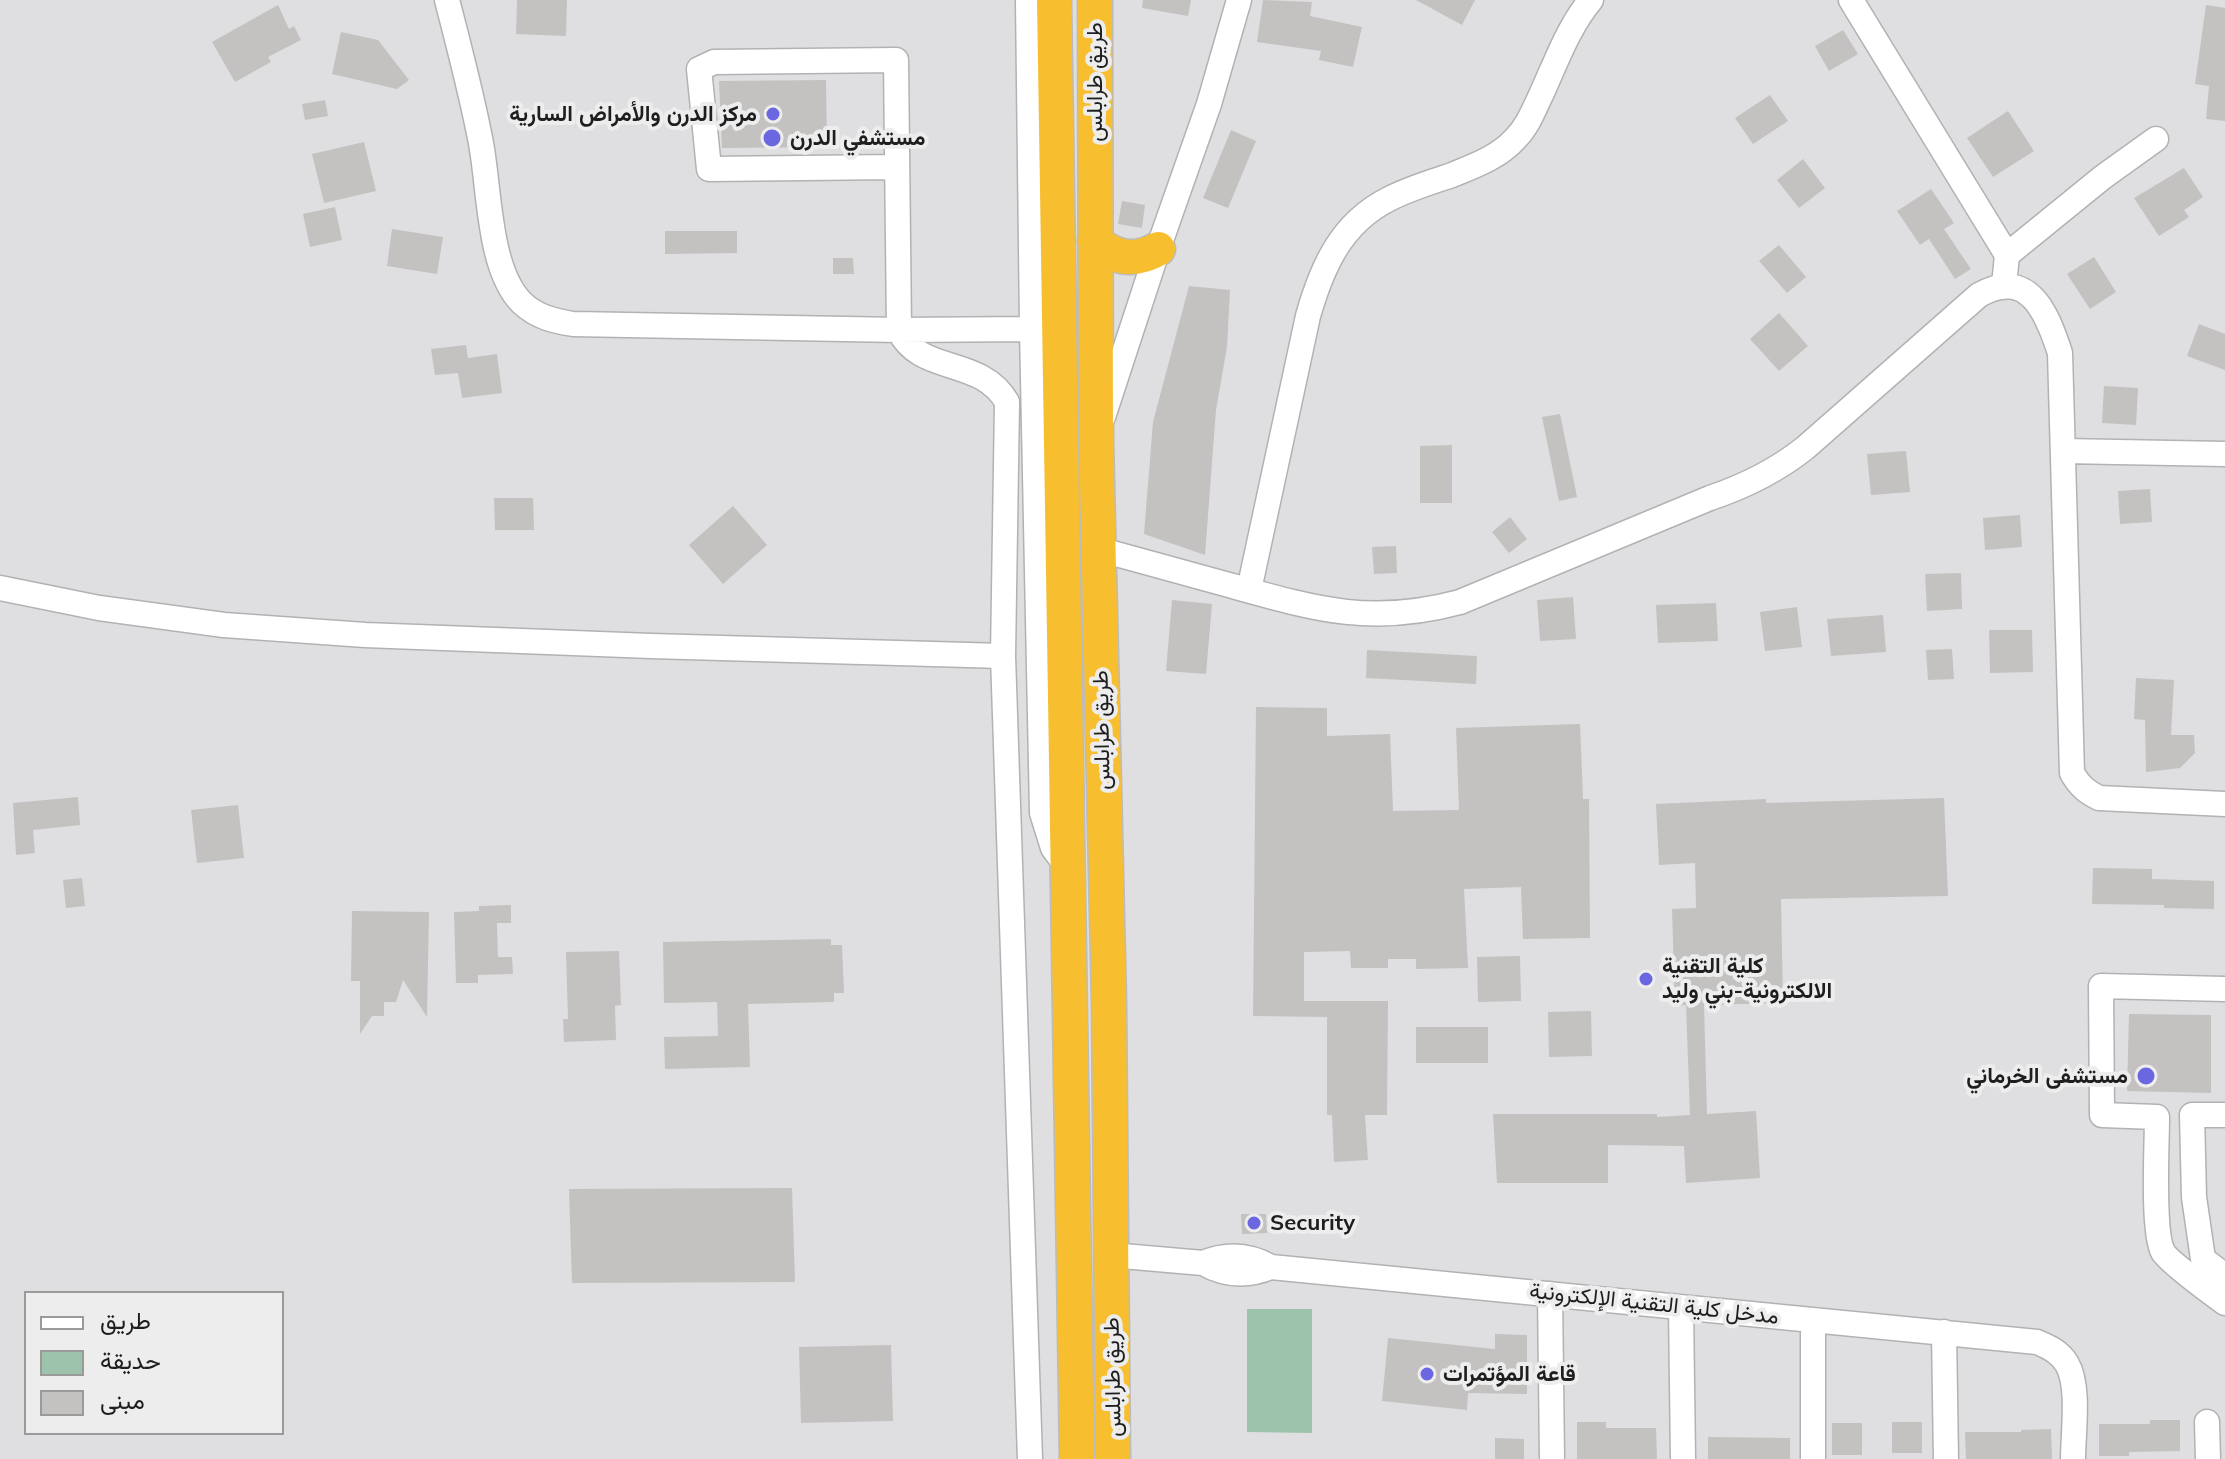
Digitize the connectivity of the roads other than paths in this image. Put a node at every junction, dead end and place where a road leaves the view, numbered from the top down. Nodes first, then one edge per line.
1 (447, 0) edge
2 (1028, 0) edge
3 (1054, 0) edge
4 (1095, 0) edge
5 (1239, 0) edge
6 (1591, 0) edge
7 (1851, 0) edge
8 (2156, 139) dead end
9 (896, 167) dead end
10 (1095, 241) junction
11 (1158, 249) junction
12 (2007, 255) junction
13 (2004, 285) junction
14 (1032, 329) junction
15 (899, 330) junction
16 (1096, 438) junction
17 (2063, 451) junction
18 (2225, 454) edge
19 (1098, 549) junction
20 (0, 588) edge
21 (1249, 590) junction
22 (1003, 656) junction
23 (2225, 804) edge
24 (1068, 869) junction
25 (2225, 989) edge
26 (2225, 1115) edge
27 (1111, 1255) junction
28 (2225, 1276) edge
29 (1550, 1294) junction
30 (2225, 1303) edge
31 (1681, 1307) junction
32 (1813, 1320) junction
33 (1944, 1332) junction
34 (2207, 1422) dead end
35 (1030, 1459) edge
36 (1077, 1459) edge
37 (1113, 1459) edge
38 (1552, 1459) edge
39 (1683, 1459) edge
40 (1813, 1459) edge
41 (1946, 1459) edge
42 (2073, 1459) edge
43 (2208, 1459) edge

1 - 15 street
2 - 14 street
3 - 24 highway
4 - 10 highway, طريق طرابلس
5 - 11 street
6 - 21 street
7 - 12 street
8 - 12 street
9 - 15 street
10 - 11 highway
10 - 16 highway, طريق طرابلس
11 - 16 street
12 - 13 street
13 - 17 street
13 - 21 street
14 - 15 street
14 - 24 street
15 - 22 street
16 - 19 highway, طريق طرابلس
17 - 18 street
17 - 23 street
19 - 21 street
19 - 27 highway, طريق طرابلس
20 - 22 street
22 - 35 street
24 - 36 highway
25 - 30 street
26 - 28 street
27 - 29 street, مدخل كلية التقنية الإلكترونية
27 - 37 highway, طريق طرابلس
29 - 31 street, مدخل كلية التقنية الإلكترونية
29 - 38 street
31 - 32 street, مدخل كلية التقنية الإلكترونية
31 - 39 street
32 - 33 street, مدخل كلية التقنية الإلكترونية
32 - 40 street
33 - 41 street
33 - 42 street, مدخل كلية التقنية الإلكترونية
34 - 43 street

